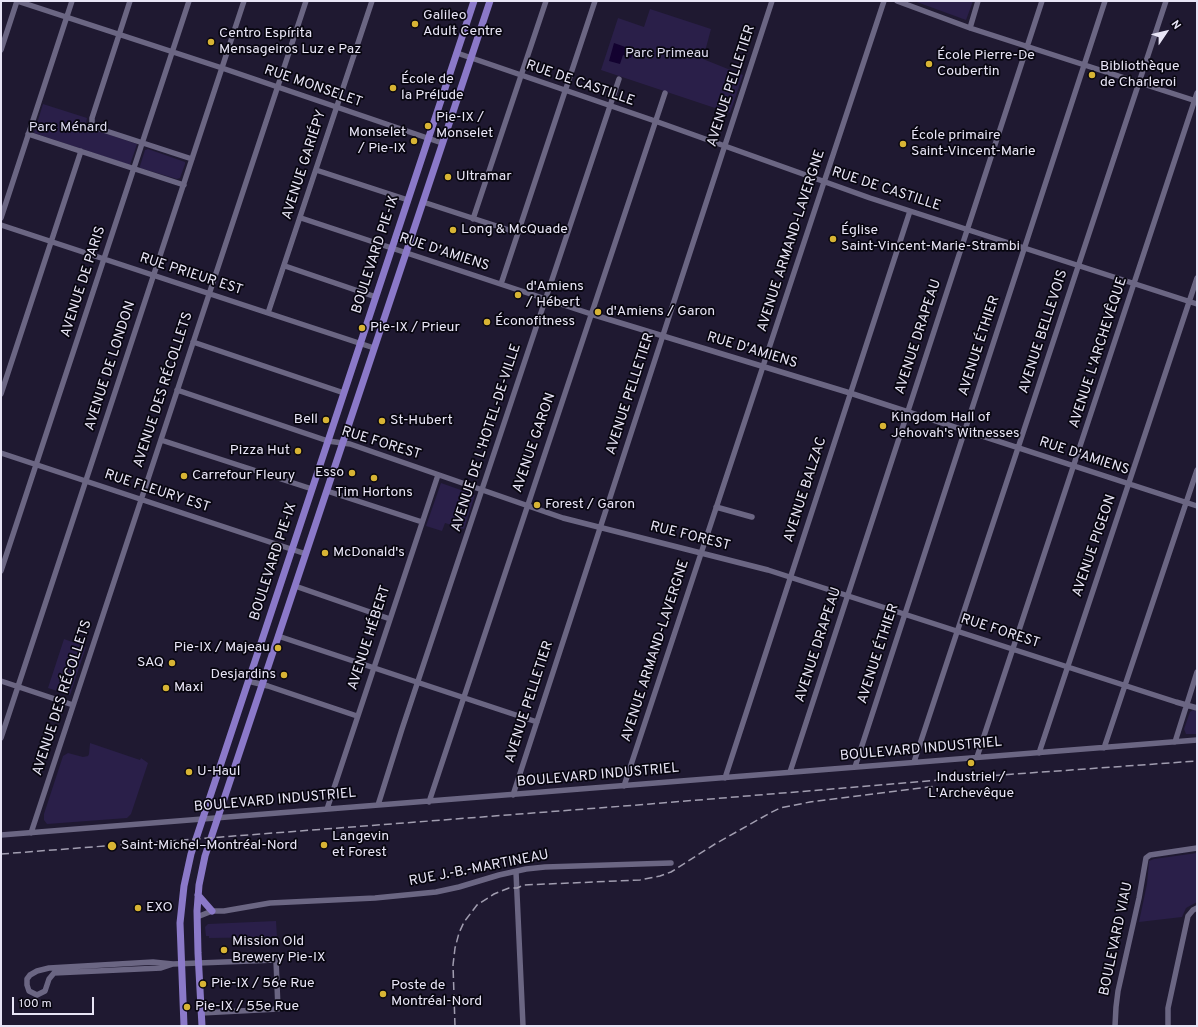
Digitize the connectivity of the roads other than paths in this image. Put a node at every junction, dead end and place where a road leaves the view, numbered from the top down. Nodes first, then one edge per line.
1 (17, 1) edge
2 (72, 1) edge
3 (130, 1) edge
4 (190, 1) edge
5 (244, 1) edge
6 (306, 1) edge
7 (372, 1) edge
8 (474, 1) edge
9 (490, 1) edge
10 (546, 1) edge
11 (595, 1) edge
12 (772, 1) edge
13 (884, 1) edge
14 (897, 1) edge
15 (978, 1) edge
16 (1042, 1) edge
17 (1105, 1) edge
18 (1166, 1) edge
19 (67, 18) junction
20 (970, 28) junction
21 (120, 34) junction
22 (1027, 46) junction
23 (1, 50) edge
24 (173, 52) junction
25 (457, 53) junction
26 (471, 58) junction
27 (1084, 65) junction
28 (222, 68) junction
29 (521, 76) junction
30 (619, 79) dead end
31 (1139, 83) junction
32 (277, 87) junction
33 (565, 91) junction
34 (665, 93) dead end
35 (1197, 93) edge
36 (1196, 101) edge
37 (610, 106) junction
38 (336, 107) junction
39 (655, 122) junction
40 (28, 134) junction
41 (428, 139) junction
42 (142, 143) junction
43 (442, 143) junction
44 (724, 146) junction
45 (81, 151) junction
46 (192, 159) junction
47 (134, 169) junction
48 (316, 170) junction
49 (824, 182) junction
50 (184, 185) junction
51 (408, 200) junction
52 (423, 202) junction
53 (910, 211) junction
54 (1, 218) edge
55 (301, 218) junction
56 (473, 219) junction
57 (1, 225) edge
58 (967, 230) junction
59 (518, 233) junction
60 (52, 241) junction
61 (392, 248) junction
62 (1025, 248) junction
63 (406, 252) junction
64 (104, 259) junction
65 (285, 266) junction
66 (1079, 266) junction
67 (154, 275) junction
68 (1197, 278) edge
69 (1135, 283) junction
70 (501, 284) junction
71 (208, 294) junction
72 (376, 297) junction
73 (546, 299) junction
74 (1189, 302) junction
75 (1197, 304) edge
76 (268, 313) junction
77 (591, 314) junction
78 (662, 337) junction
79 (192, 342) junction
80 (360, 344) junction
81 (374, 348) junction
82 (762, 367) junction
83 (177, 390) junction
84 (344, 393) junction
85 (850, 393) junction
86 (1, 394) edge
87 (908, 412) junction
88 (965, 431) junction
89 (161, 440) junction
90 (328, 441) junction
91 (343, 442) junction
92 (1018, 449) junction
93 (1, 453) edge
94 (36, 464) junction
95 (1074, 466) junction
96 (1197, 470) edge
97 (438, 475) junction
98 (86, 481) junction
99 (1128, 484) junction
100 (312, 489) junction
101 (482, 490) junction
102 (327, 491) junction
103 (142, 499) junction
104 (1186, 503) junction
105 (527, 506) junction
106 (1197, 506) edge
107 (716, 507) junction
108 (752, 517) dead end
109 (422, 522) junction
110 (600, 527) junction
111 (292, 549) junction
112 (701, 553) junction
113 (306, 554) junction
114 (1, 571) edge
115 (790, 577) junction
116 (295, 586) junction
117 (848, 595) junction
118 (905, 614) junction
119 (390, 619) junction
120 (958, 631) junction
121 (278, 636) junction
122 (1013, 649) junction
123 (374, 666) junction
124 (1068, 667) junction
125 (1197, 672) edge
126 (1, 681) edge
127 (248, 681) junction
128 (418, 682) junction
129 (262, 684) junction
130 (1125, 685) junction
131 (18, 686) junction
132 (463, 698) junction
133 (73, 705) junction
134 (1186, 705) junction
135 (1197, 708) edge
136 (357, 716) junction
137 (537, 722) junction
138 (1, 738) edge
139 (1197, 740) edge
140 (1175, 742) junction
141 (1104, 748) junction
142 (1039, 753) junction
143 (977, 757) junction
144 (914, 762) junction
145 (855, 767) junction
146 (790, 772) junction
147 (725, 778) junction
148 (624, 786) junction
149 (513, 795) junction
150 (429, 802) junction
151 (378, 806) junction
152 (326, 809) junction
153 (218, 818) junction
154 (202, 819) junction
155 (31, 833) junction
156 (1, 835) edge
157 (1197, 848) edge
158 (671, 863) dead end
159 (516, 872) junction
160 (198, 895) junction
161 (1197, 908) edge
162 (212, 911) junction
163 (197, 916) junction
164 (198, 963) junction
165 (177, 964) junction
166 (201, 1013) junction
167 (184, 1026) edge
168 (202, 1026) edge
169 (523, 1026) edge
170 (1115, 1026) edge
171 (1168, 1026) edge

1 - 19 street, RUE MONSELET
1 - 23 street
2 - 19 street
3 - 21 street
4 - 24 street, AVENUE DE PARIS
5 - 28 street, AVENUE DE LONDON
6 - 32 street, AVENUE DES RÉCOLLETS
7 - 38 street, AVENUE GARIÉPY
8 - 25 main road, BOULEVARD PIE-IX
9 - 26 main road, BOULEVARD PIE-IX
10 - 29 street
11 - 33 street
12 - 44 street, AVENUE PELLETIER
13 - 49 street, AVENUE ARMAND-LAVERGNE
14 - 20 street
15 - 20 street
16 - 22 street, AVENUE DRAPEAU
17 - 27 street, AVENUE ÉTHIER
18 - 31 street, AVENUE BELLEVOIS
19 - 21 street, RUE MONSELET
19 - 40 street
20 - 22 street
21 - 24 street, RUE MONSELET
21 - 42 street
22 - 27 street
22 - 58 street, AVENUE DRAPEAU
24 - 28 street, RUE MONSELET
24 - 42 street, AVENUE DE PARIS
25 - 26 street, RUE DE CASTILLE
25 - 41 main road, BOULEVARD PIE-IX
26 - 29 street, RUE DE CASTILLE
26 - 43 main road, BOULEVARD PIE-IX
27 - 31 street
27 - 62 street, AVENUE ÉTHIER
28 - 32 street, RUE MONSELET
28 - 46 street, AVENUE DE LONDON
29 - 33 street, RUE DE CASTILLE
29 - 56 street
30 - 37 street, AVENUE DE L'HOTEL-DE-VILLE
31 - 36 street
31 - 66 street, AVENUE BELLEVOIS
32 - 38 street, RUE MONSELET
32 - 71 street, AVENUE DES RÉCOLLETS
33 - 37 street, RUE DE CASTILLE
33 - 59 street
34 - 39 street, AVENUE GARON
35 - 36 street, AVENUE L'ARCHEVÊQUE
36 - 69 street, AVENUE L'ARCHEVÊQUE
37 - 39 street, RUE DE CASTILLE
37 - 73 street, AVENUE DE L'HOTEL-DE-VILLE
38 - 41 street, RUE MONSELET
38 - 48 street, AVENUE GARIÉPY
39 - 44 street, RUE DE CASTILLE
39 - 77 street, AVENUE GARON
40 - 45 street
40 - 54 street
41 - 43 street, RUE MONSELET
41 - 51 main road, BOULEVARD PIE-IX
42 - 46 street
42 - 47 street, AVENUE DE PARIS
43 - 52 main road, BOULEVARD PIE-IX
44 - 49 street, RUE DE CASTILLE
44 - 78 street, AVENUE PELLETIER
45 - 47 street
45 - 60 street
46 - 50 street, AVENUE DE LONDON
47 - 50 street
47 - 64 street, AVENUE DE PARIS
48 - 51 street
48 - 55 street, AVENUE GARIÉPY
49 - 53 street, RUE DE CASTILLE
49 - 82 street, AVENUE ARMAND-LAVERGNE
50 - 67 street, AVENUE DE LONDON
51 - 61 main road, BOULEVARD PIE-IX
52 - 56 street
52 - 63 main road, BOULEVARD PIE-IX
53 - 58 street, RUE DE CASTILLE
53 - 85 street, AVENUE BALZAC
55 - 61 street, RUE D'AMIENS
55 - 65 street, AVENUE GARIÉPY
56 - 59 street
57 - 60 street, RUE PRIEUR EST
58 - 62 street, RUE DE CASTILLE
58 - 87 street, AVENUE DRAPEAU
59 - 70 street
60 - 64 street, RUE PRIEUR EST
60 - 86 street
61 - 63 street, RUE D'AMIENS
61 - 72 main road, BOULEVARD PIE-IX
62 - 66 street, RUE DE CASTILLE
62 - 88 street, AVENUE ÉTHIER
63 - 70 street, RUE D'AMIENS
63 - 81 main road, BOULEVARD PIE-IX
64 - 67 street, RUE PRIEUR EST
64 - 94 street, AVENUE DE PARIS
65 - 72 street
65 - 76 street, AVENUE GARIÉPY
66 - 69 street, RUE DE CASTILLE
66 - 92 street, AVENUE BELLEVOIS
67 - 71 street, RUE PRIEUR EST
67 - 98 street, AVENUE DE LONDON
68 - 74 street, AVENUE PIGEON
69 - 74 street, RUE DE CASTILLE
69 - 95 street, AVENUE L'ARCHEVÊQUE
70 - 73 street, RUE D'AMIENS
71 - 76 street, RUE PRIEUR EST
71 - 79 street, AVENUE DES RÉCOLLETS
72 - 80 main road, BOULEVARD PIE-IX
73 - 77 street, RUE D'AMIENS
73 - 101 street, AVENUE DE L'HOTEL-DE-VILLE
74 - 75 street, RUE DE CASTILLE
74 - 99 street, AVENUE PIGEON
76 - 80 street, RUE PRIEUR EST
77 - 78 street, RUE D'AMIENS
77 - 105 street, AVENUE GARON
78 - 82 street, RUE D'AMIENS
78 - 110 street, AVENUE PELLETIER
79 - 83 street, AVENUE DES RÉCOLLETS
79 - 84 street
80 - 81 street, RUE PRIEUR EST
80 - 84 main road, BOULEVARD PIE-IX
81 - 91 main road, BOULEVARD PIE-IX
82 - 85 street, RUE D'AMIENS
82 - 107 street, AVENUE ARMAND-LAVERGNE
83 - 89 street, AVENUE DES RÉCOLLETS
83 - 90 street, RUE FOREST
84 - 90 main road, BOULEVARD PIE-IX
85 - 87 street, RUE D'AMIENS
85 - 115 street, AVENUE BALZAC
87 - 88 street, RUE D'AMIENS
87 - 117 street, AVENUE DRAPEAU
88 - 92 street, RUE D'AMIENS
88 - 118 street, AVENUE ÉTHIER
89 - 100 street
89 - 103 street, AVENUE DES RÉCOLLETS
90 - 91 street, RUE FOREST
90 - 100 main road, BOULEVARD PIE-IX
91 - 97 street, RUE FOREST
91 - 102 main road, BOULEVARD PIE-IX
92 - 95 street, RUE D'AMIENS
92 - 120 street, AVENUE BELLEVOIS
93 - 94 street, RUE FLEURY EST
94 - 98 street, RUE FLEURY EST
94 - 114 street, AVENUE DE PARIS
95 - 99 street, RUE D'AMIENS
95 - 122 street, AVENUE L'ARCHEVÊQUE
96 - 104 street
97 - 101 street, RUE FOREST
97 - 109 street, AVENUE HÉBERT
98 - 103 street, RUE FLEURY EST
98 - 131 street, AVENUE DE LONDON
99 - 104 street, RUE D'AMIENS
99 - 124 street, AVENUE PIGEON
100 - 111 main road, BOULEVARD PIE-IX
101 - 105 street, RUE FOREST
101 - 128 street, AVENUE DE L'HOTEL-DE-VILLE
102 - 109 street
102 - 113 main road, BOULEVARD PIE-IX
103 - 111 street, RUE FLEURY EST
103 - 133 street, AVENUE DES RÉCOLLETS
104 - 106 street, RUE D'AMIENS
104 - 130 street
105 - 110 street, RUE FOREST
105 - 132 street, AVENUE GARON
107 - 108 street
107 - 112 street, AVENUE ARMAND-LAVERGNE
109 - 119 street, AVENUE HÉBERT
110 - 112 street, RUE FOREST
110 - 137 street, AVENUE PELLETIER
111 - 113 street, RUE FLEURY EST
111 - 127 main road, BOULEVARD PIE-IX
112 - 115 street, RUE FOREST
112 - 148 street, AVENUE ARMAND-LAVERGNE
113 - 116 main road, BOULEVARD PIE-IX
115 - 117 street, RUE FOREST
115 - 147 street, AVENUE BALZAC
116 - 119 street
116 - 121 main road, BOULEVARD PIE-IX
117 - 118 street, RUE FOREST
117 - 146 street, AVENUE DRAPEAU
118 - 120 street, RUE FOREST
118 - 145 street, AVENUE ÉTHIER
119 - 123 street, AVENUE HÉBERT
120 - 122 street, RUE FOREST
120 - 144 street, AVENUE BELLEVOIS
121 - 123 street
121 - 129 main road, BOULEVARD PIE-IX
122 - 124 street, RUE FOREST
122 - 143 street, AVENUE L'ARCHEVÊQUE
123 - 128 street
123 - 136 street, AVENUE HÉBERT
124 - 130 street, RUE FOREST
124 - 142 street, AVENUE PIGEON
125 - 134 street
126 - 131 street
127 - 129 street
127 - 154 main road, BOULEVARD PIE-IX
128 - 132 street
128 - 151 street, AVENUE DE L'HOTEL-DE-VILLE
129 - 136 street
129 - 153 main road, BOULEVARD PIE-IX
130 - 134 street, RUE FOREST
130 - 141 street
131 - 133 street
131 - 138 street, AVENUE DE LONDON
132 - 137 street
132 - 150 street, AVENUE GARON
133 - 155 street, AVENUE DES RÉCOLLETS
134 - 135 street, RUE FOREST
134 - 140 street
136 - 152 street, AVENUE HÉBERT
137 - 149 street, AVENUE PELLETIER
139 - 140 street, BOULEVARD INDUSTRIEL
140 - 141 street, BOULEVARD INDUSTRIEL
141 - 142 street, BOULEVARD INDUSTRIEL
142 - 143 street, BOULEVARD INDUSTRIEL
143 - 144 street, BOULEVARD INDUSTRIEL
144 - 145 street, BOULEVARD INDUSTRIEL
145 - 146 street, BOULEVARD INDUSTRIEL
146 - 147 street, BOULEVARD INDUSTRIEL
147 - 148 street, BOULEVARD INDUSTRIEL
148 - 149 street, BOULEVARD INDUSTRIEL
149 - 150 street, BOULEVARD INDUSTRIEL
150 - 151 street, BOULEVARD INDUSTRIEL
151 - 152 street, BOULEVARD INDUSTRIEL
152 - 153 street, BOULEVARD INDUSTRIEL
153 - 154 street, BOULEVARD INDUSTRIEL
153 - 160 main road, BOULEVARD PIE-IX
154 - 155 street, BOULEVARD INDUSTRIEL
154 - 165 main road, BOULEVARD PIE-IX
155 - 156 street, BOULEVARD INDUSTRIEL
157 - 170 street, BOULEVARD VIAU
158 - 159 street, RUE J.-B.-MARTINEAU
159 - 162 street, RUE J.-B.-MARTINEAU
159 - 169 street
160 - 162 main road
160 - 163 main road, BOULEVARD PIE-IX
161 - 171 street
162 - 163 street, RUE J.-B.-MARTINEAU
163 - 164 main road, BOULEVARD PIE-IX
164 - 165 street
164 - 166 main road, BOULEVARD PIE-IX
164 - 166 street
165 - 165 street
165 - 167 main road, BOULEVARD PIE-IX
166 - 168 main road, BOULEVARD PIE-IX

